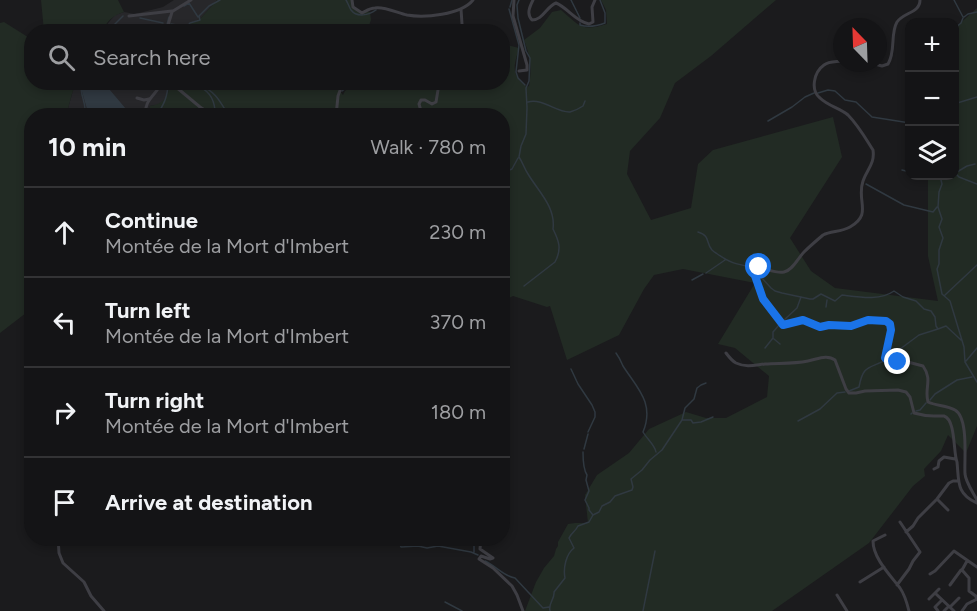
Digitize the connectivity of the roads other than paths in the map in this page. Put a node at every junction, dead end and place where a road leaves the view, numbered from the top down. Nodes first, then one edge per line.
1 (191, 0) edge
2 (352, 0) edge
3 (473, 0) edge
4 (514, 0) edge
5 (533, 0) edge
6 (595, 0) edge
7 (920, 0) edge
8 (461, 9) junction
9 (172, 11) junction
10 (129, 16) dead end
11 (168, 24) edge
12 (462, 24) edge
13 (833, 62) edge
14 (887, 64) edge
15 (519, 71) dead end
16 (159, 90) edge
17 (180, 90) edge
18 (340, 90) edge
19 (438, 90) edge
20 (137, 98) dead end
21 (152, 98) junction
22 (145, 108) edge
23 (202, 108) edge
24 (337, 108) edge
25 (419, 108) edge
26 (726, 353) dead end
27 (955, 459) junction
28 (934, 469) dead end
29 (958, 483) junction
30 (937, 499) junction
31 (977, 501) edge
32 (948, 510) dead end
33 (900, 522) dead end
34 (906, 532) junction
35 (885, 535) dead end
36 (59, 546) edge
37 (480, 546) edge
38 (968, 561) junction
39 (884, 567) junction
40 (977, 567) edge
41 (962, 570) junction
42 (930, 574) dead end
43 (860, 582) dead end
44 (897, 585) junction
45 (950, 585) dead end
46 (939, 589) dead end
47 (935, 593) junction
48 (837, 596) dead end
49 (959, 598) dead end
50 (977, 598) edge
51 (929, 599) dead end
52 (942, 600) junction
53 (949, 607) junction
54 (104, 611) edge
55 (523, 611) edge
56 (847, 611) edge
57 (909, 611) edge
58 (938, 611) edge
59 (944, 611) edge
60 (954, 611) edge
61 (962, 611) edge

1 - 9 street
2 - 8 street
3 - 8 street
4 - 15 street
5 - 6 street
7 - 14 street
8 - 12 street
9 - 10 street
9 - 11 street
13 - 31 street
16 - 21 street
17 - 23 street
18 - 24 street
19 - 25 street
20 - 21 street
21 - 22 street
26 - 27 street
27 - 28 street
27 - 29 street
29 - 30 street
29 - 31 street
30 - 32 street
30 - 34 street
33 - 34 street
34 - 44 street
35 - 39 street
36 - 54 street
37 - 55 street
38 - 40 street
38 - 41 street
38 - 42 street
39 - 43 street
39 - 44 street
41 - 45 street
41 - 50 street
44 - 57 street
46 - 47 street
47 - 51 street
47 - 52 street
48 - 56 street
49 - 53 street
50 - 61 street
52 - 53 street
52 - 58 street
53 - 59 street
53 - 60 street

